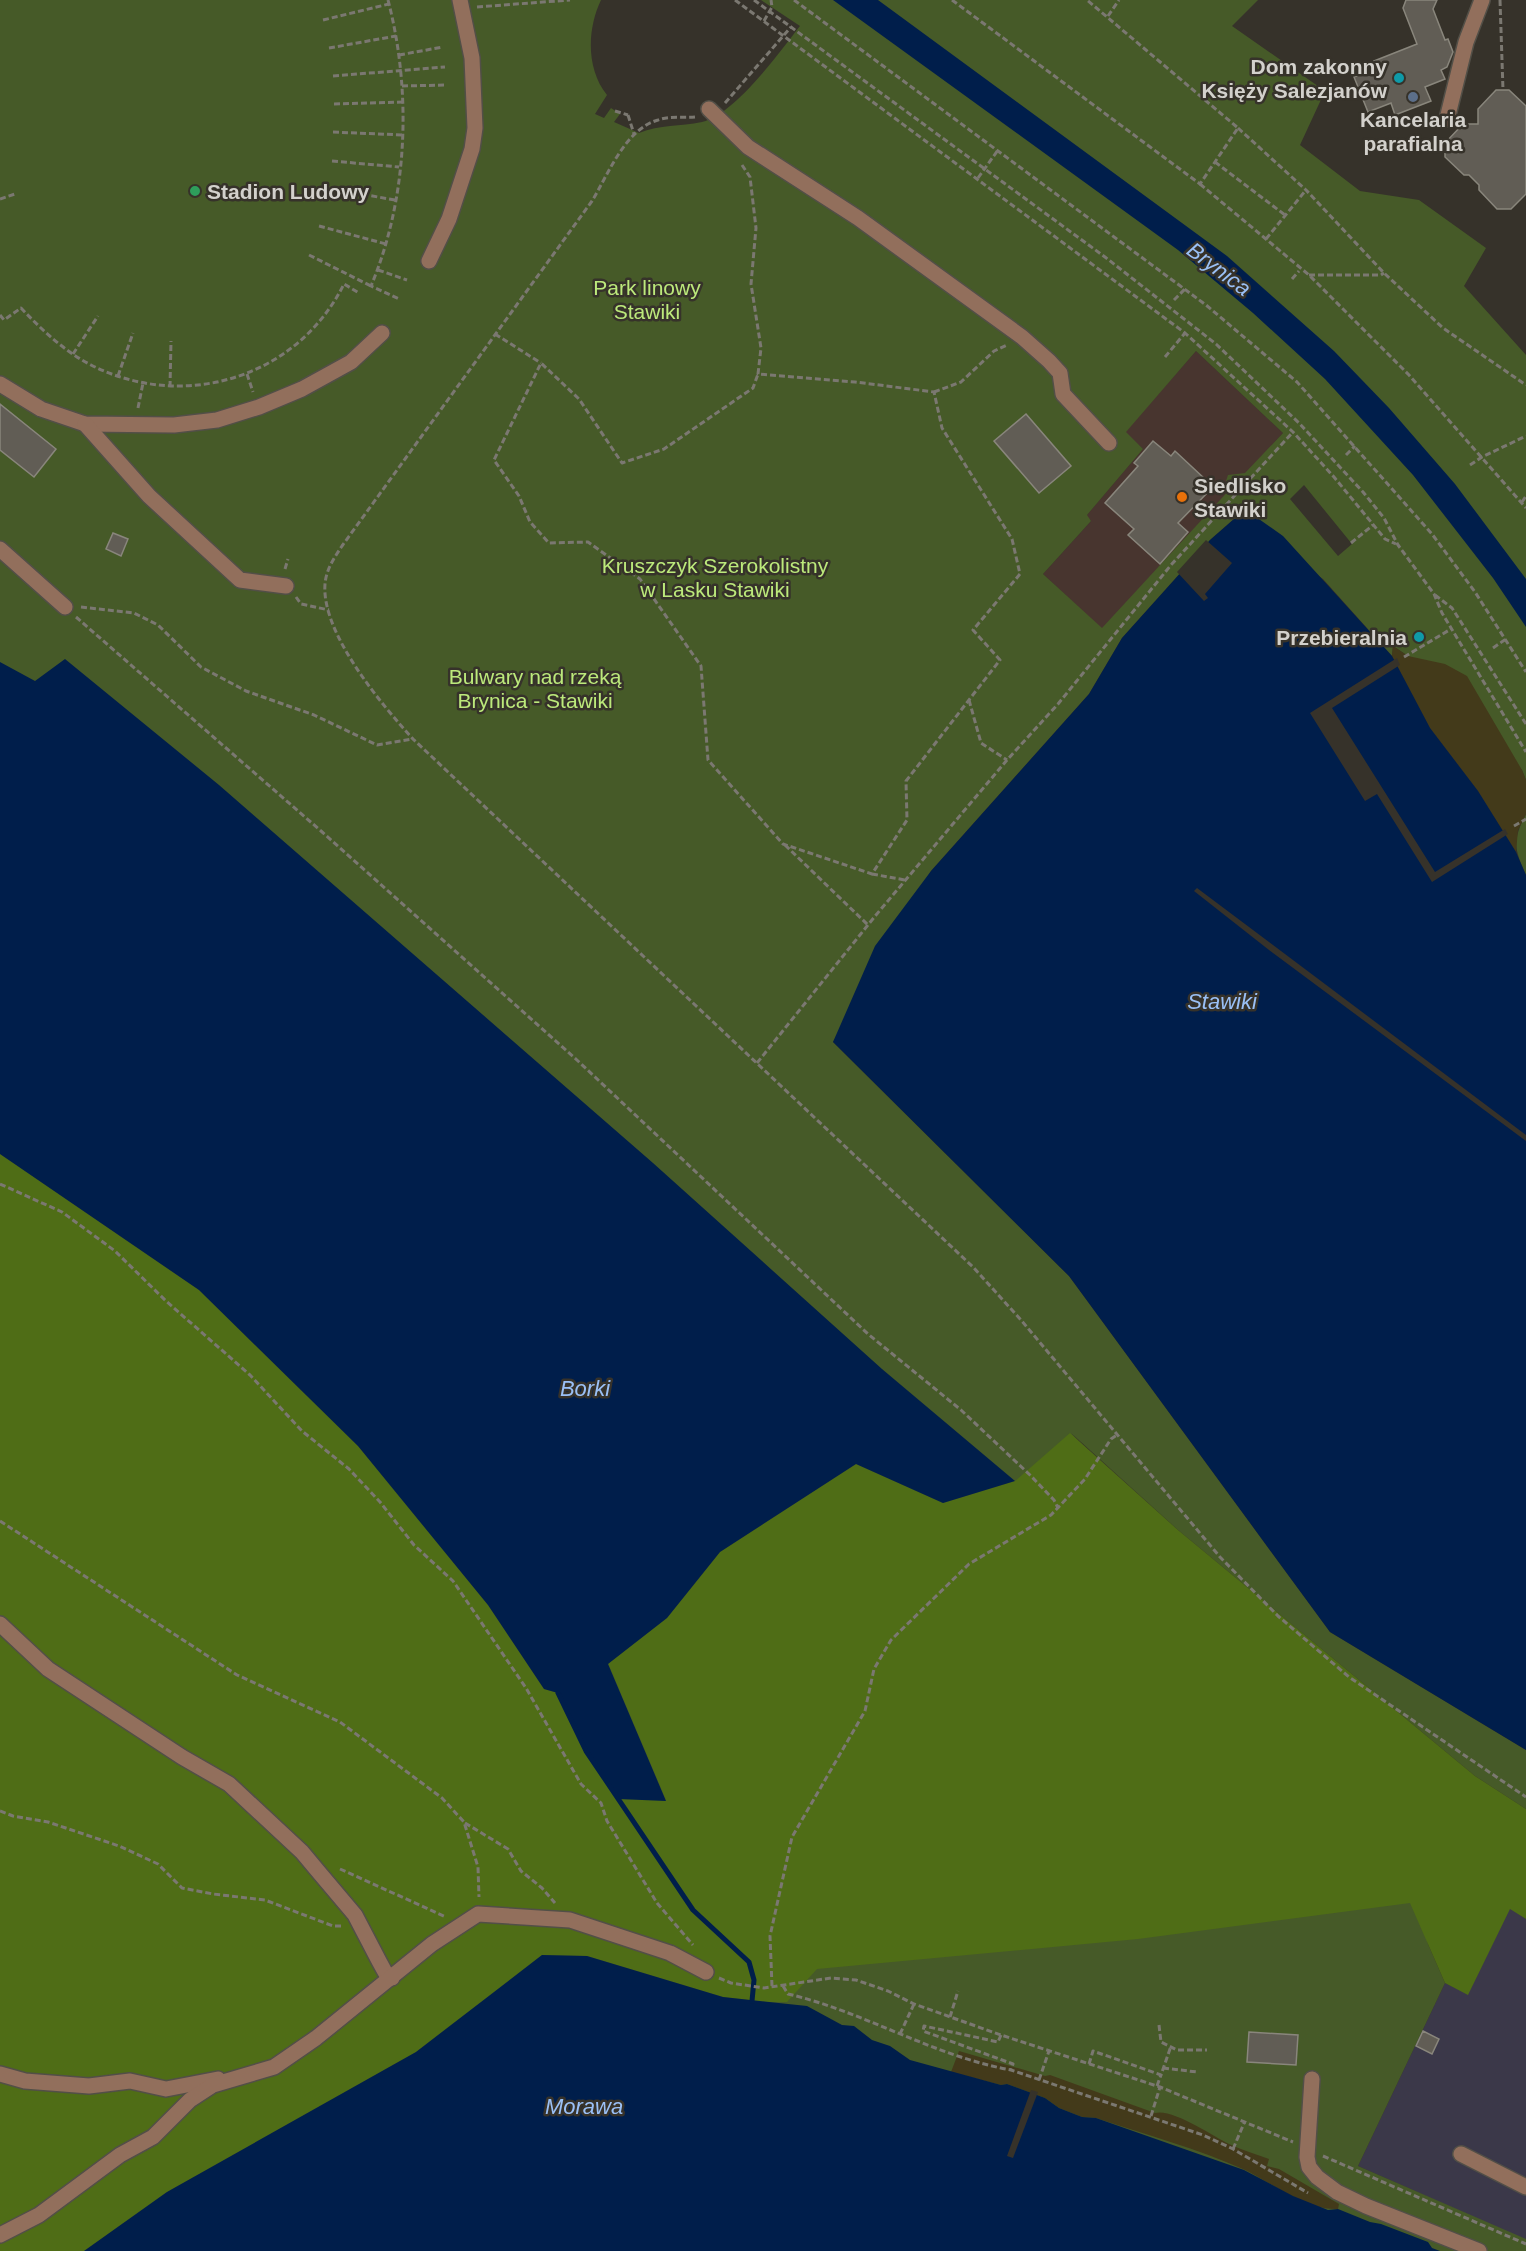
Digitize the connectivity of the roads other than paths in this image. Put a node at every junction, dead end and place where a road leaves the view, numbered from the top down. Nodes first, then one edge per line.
1 (1482, 0) edge
2 (462, 4) edge
3 (710, 111) road end
4 (1446, 119) dead end
5 (429, 261) dead end
6 (382, 333) dead end
7 (0, 384) edge
8 (86, 424) junction
9 (1109, 443) dead end
10 (0, 549) edge
11 (286, 586) dead end
12 (64, 607) road end
13 (0, 1624) edge
14 (706, 1972) road end
15 (392, 1978) junction
16 (0, 2074) edge
17 (238, 2076) junction
18 (1312, 2079) dead end
19 (1461, 2154) dead end
20 (1526, 2187) edge
21 (0, 2235) edge
22 (1479, 2251) edge

1 - 4 lane
2 - 5 lane
3 - 9 lane
6 - 8 lane
7 - 8 lane
8 - 11 lane
10 - 12 lane
13 - 15 lane
14 - 15 lane
15 - 17 lane
16 - 17 lane
17 - 21 lane
18 - 22 lane
19 - 20 lane

